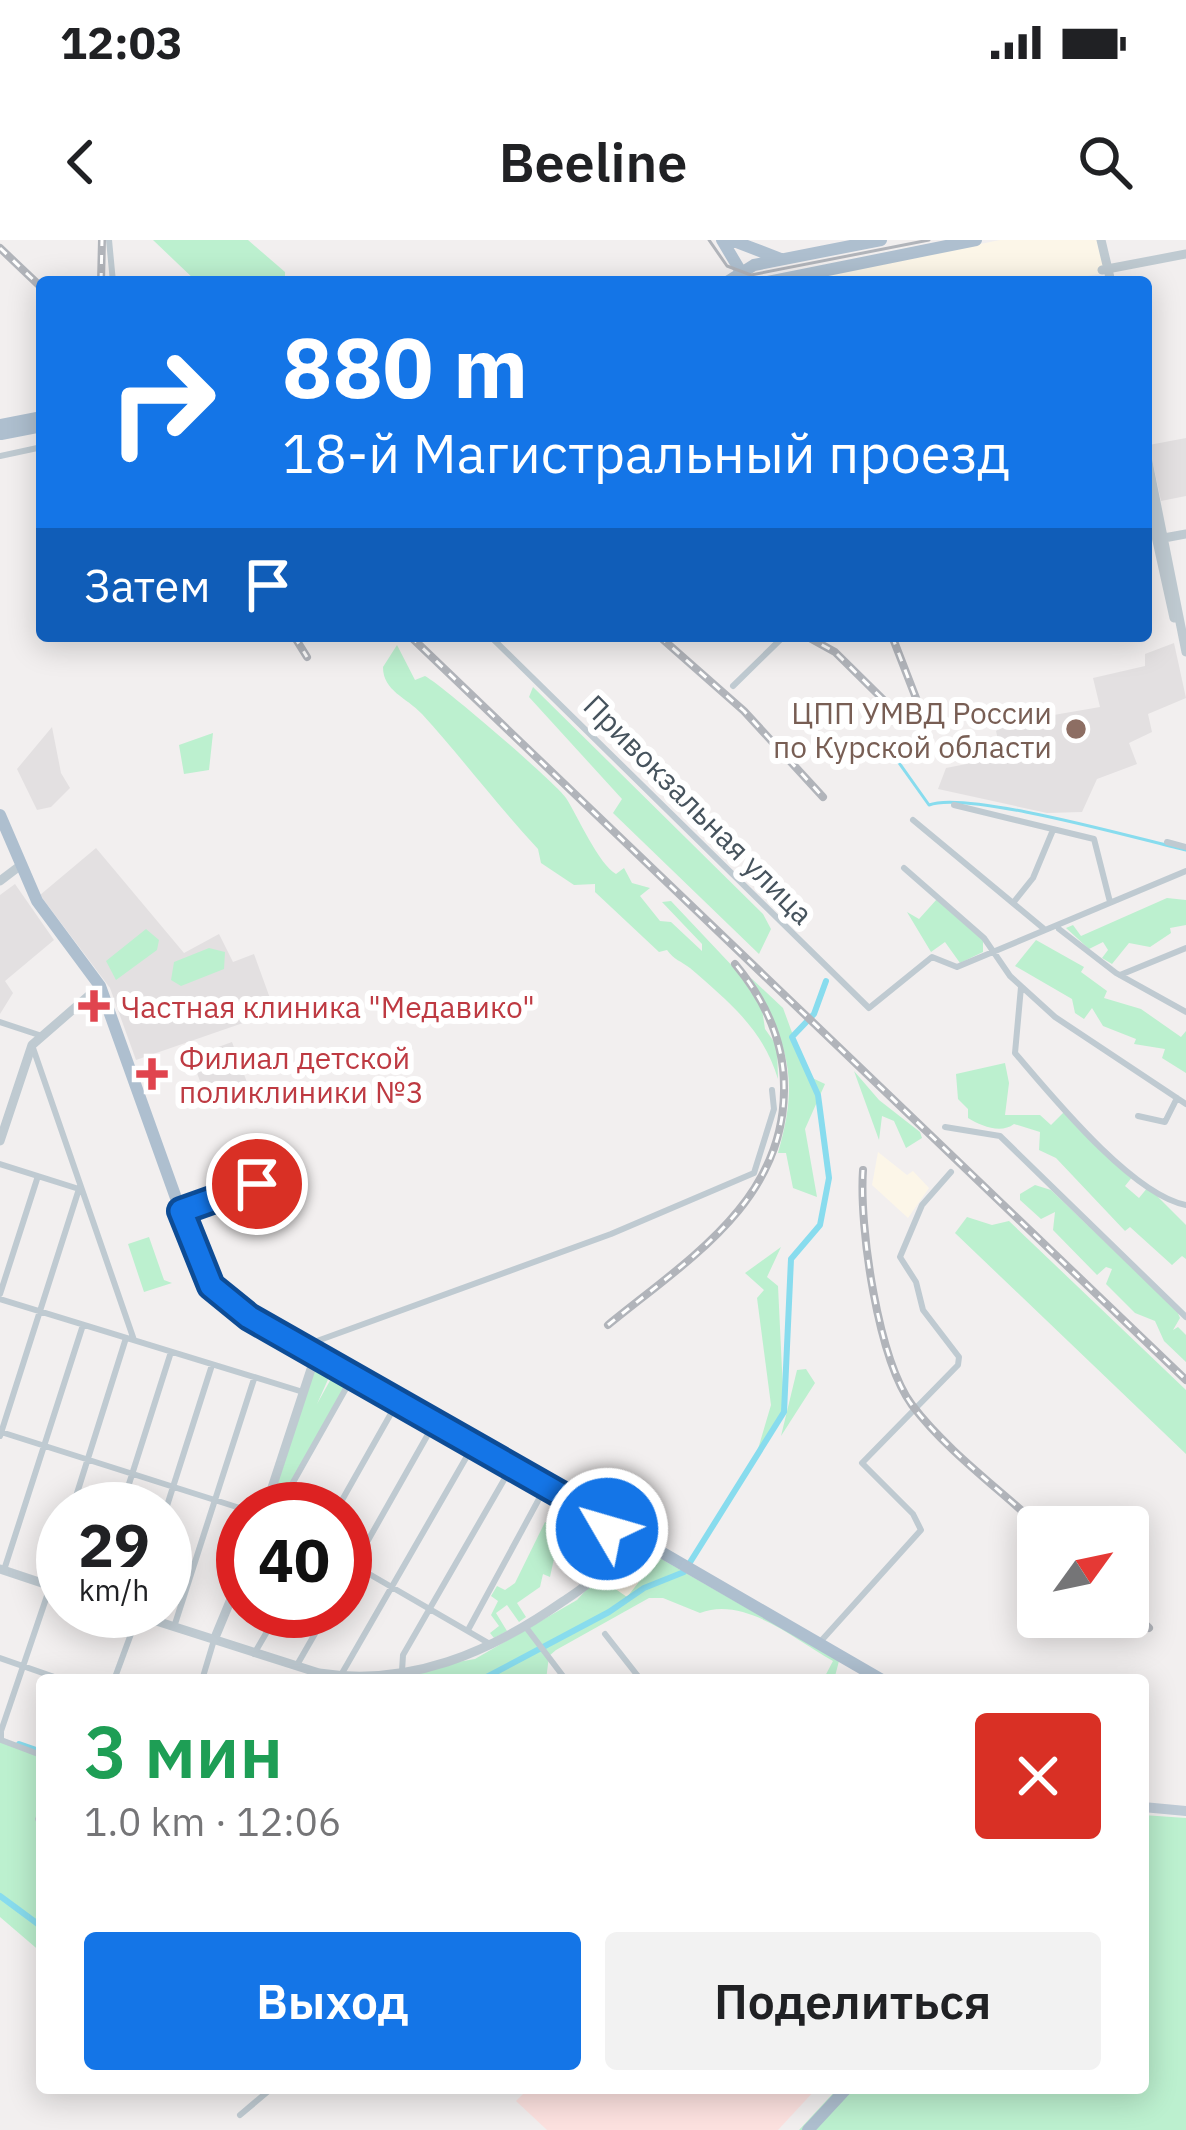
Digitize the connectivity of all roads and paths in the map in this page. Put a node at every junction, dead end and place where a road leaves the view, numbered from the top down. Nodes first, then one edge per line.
1 (109, 240) edge
2 (882, 240) edge
3 (976, 240) edge
4 (726, 241) edge
5 (1101, 244) edge
6 (1186, 254) edge
7 (888, 257) junction
8 (782, 260) junction
9 (112, 276) edge
10 (728, 276) edge
11 (744, 276) edge
12 (746, 276) edge
13 (785, 276) edge
14 (801, 276) edge
15 (1106, 276) edge
16 (36, 422) edge
17 (0, 430) edge
18 (36, 448) edge
19 (0, 456) edge
20 (1186, 533) edge
21 (1155, 540) edge
22 (1184, 639) edge
23 (496, 642) edge
24 (778, 642) edge
25 (1186, 652) edge
26 (733, 686) dead end
27 (954, 805) dead end
28 (0, 815) edge
29 (913, 820) dead end
30 (1053, 830) junction
31 (1167, 842) dead end
32 (1186, 847) edge
33 (21, 866) junction
34 (904, 868) dead end
35 (1186, 871) edge
36 (0, 881) edge
37 (1110, 902) junction
38 (1012, 903) junction
39 (1043, 928) junction
40 (1057, 928) junction
41 (1186, 948) edge
42 (993, 949) junction
43 (1120, 975) junction
44 (100, 986) junction
45 (1021, 987) junction
46 (1186, 1012) edge
47 (0, 1022) edge
48 (35, 1040) junction
49 (772, 1090) dead end
50 (1177, 1098) junction
51 (1186, 1104) edge
52 (1138, 1116) dead end
53 (945, 1126) dead end
54 (0, 1142) edge
55 (0, 1164) edge
56 (951, 1172) dead end
57 (38, 1176) junction
58 (257, 1184) dead end
59 (79, 1189) junction
60 (1186, 1205) edge
61 (181, 1211) junction
62 (0, 1296) edge
63 (40, 1311) junction
64 (1186, 1317) edge
65 (83, 1324) junction
66 (130, 1339) junction
67 (309, 1350) junction
68 (171, 1352) junction
69 (212, 1365) junction
70 (353, 1376) junction
71 (254, 1378) junction
72 (303, 1392) junction
73 (398, 1401) junction
74 (435, 1422) junction
75 (0, 1433) edge
76 (475, 1444) junction
77 (43, 1445) junction
78 (88, 1461) junction
79 (512, 1466) junction
80 (132, 1474) junction
81 (81, 1482) edge
82 (129, 1482) edge
83 (157, 1482) edge
84 (174, 1482) edge
85 (274, 1482) edge
86 (293, 1482) edge
87 (352, 1482) edge
88 (546, 1486) junction
89 (192, 1494) edge
90 (214, 1501) junction
91 (609, 1522) junction
92 (372, 1533) edge
93 (2, 1569) edge
94 (192, 1570) edge
95 (372, 1576) edge
96 (36, 1581) edge
97 (391, 1588) junction
98 (429, 1610) junction
99 (36, 1626) edge
100 (525, 1626) junction
101 (468, 1631) junction
102 (192, 1633) edge
103 (604, 1634) dead end
104 (216, 1635) edge
105 (125, 1638) edge
106 (263, 1638) edge
107 (312, 1638) edge
108 (214, 1640) junction
109 (819, 1643) junction
110 (493, 1646) junction
111 (254, 1654) junction
112 (0, 1658) edge
113 (23, 1666) junction
114 (295, 1668) junction
115 (402, 1671) junction
116 (46, 1674) edge
117 (116, 1674) edge
118 (204, 1674) edge
119 (325, 1674) edge
120 (347, 1674) edge
121 (378, 1674) edge
122 (561, 1674) edge
123 (636, 1674) edge
124 (872, 1674) edge
125 (0, 1731) edge
126 (36, 1752) edge
127 (1149, 1808) edge
128 (1186, 1811) edge
129 (265, 2094) edge
130 (841, 2094) edge
131 (240, 2115) dead end
132 (808, 2130) edge

1 - 9 street
2 - 7 main road
2 - 8 main road
3 - 7 main road
4 - 8 main road
4 - 10 main road
4 - 11 main road
5 - 15 street
6 - 15 street
7 - 14 main road
8 - 12 main road
8 - 13 main road
16 - 17 main road
18 - 19 street
20 - 21 street
21 - 22 street
22 - 25 street
23 - 42 street, Привокзальная улица
24 - 26 street
27 - 30 street
28 - 33 main road
29 - 38 street
30 - 37 street
30 - 38 street
31 - 32 street
33 - 36 street
33 - 44 main road
34 - 42 street
35 - 37 street
37 - 40 street
38 - 39 street
39 - 40 street
39 - 42 street
40 - 43 street
41 - 43 street
42 - 45 street
43 - 46 street
44 - 48 street
44 - 61 main road
45 - 50 street
45 - 60 street
47 - 48 street
48 - 54 street
48 - 59 street
49 - 67 street
50 - 51 street
50 - 52 street
53 - 64 street
55 - 57 street
56 - 109 street
57 - 59 street
57 - 62 street
58 - 61 street
59 - 63 street
59 - 66 street
61 - 67 main road
62 - 63 street
63 - 65 street
63 - 75 street
65 - 66 street
65 - 77 street
66 - 68 street
66 - 78 street
67 - 70 main road
67 - 72 street
68 - 69 street
68 - 80 street
69 - 71 street
69 - 84 street
70 - 73 main road
70 - 86 street
71 - 72 street
71 - 90 street
72 - 85 street
73 - 74 main road
73 - 87 street
74 - 76 main road
74 - 92 street
75 - 77 street
76 - 79 main road
76 - 97 street
77 - 78 street
77 - 93 street
78 - 80 street
78 - 81 street
79 - 88 main road
79 - 98 street
80 - 82 street
80 - 83 street
88 - 91 main road
88 - 101 street
89 - 90 street
90 - 94 street
91 - 100 street
91 - 109 main road
93 - 96 street
95 - 97 street
97 - 98 street
97 - 120 street
98 - 101 street
98 - 115 street
99 - 113 street
100 - 110 street
100 - 122 street
101 - 110 street
102 - 108 street
103 - 123 street
104 - 108 street
105 - 117 street
106 - 111 street
107 - 114 street
108 - 111 street
108 - 118 street
109 - 124 main road
110 - 115 street
111 - 114 street
112 - 113 street
113 - 116 street
113 - 125 street
114 - 119 street
115 - 121 street
125 - 126 street
127 - 128 main road
129 - 131 street
130 - 132 main road

